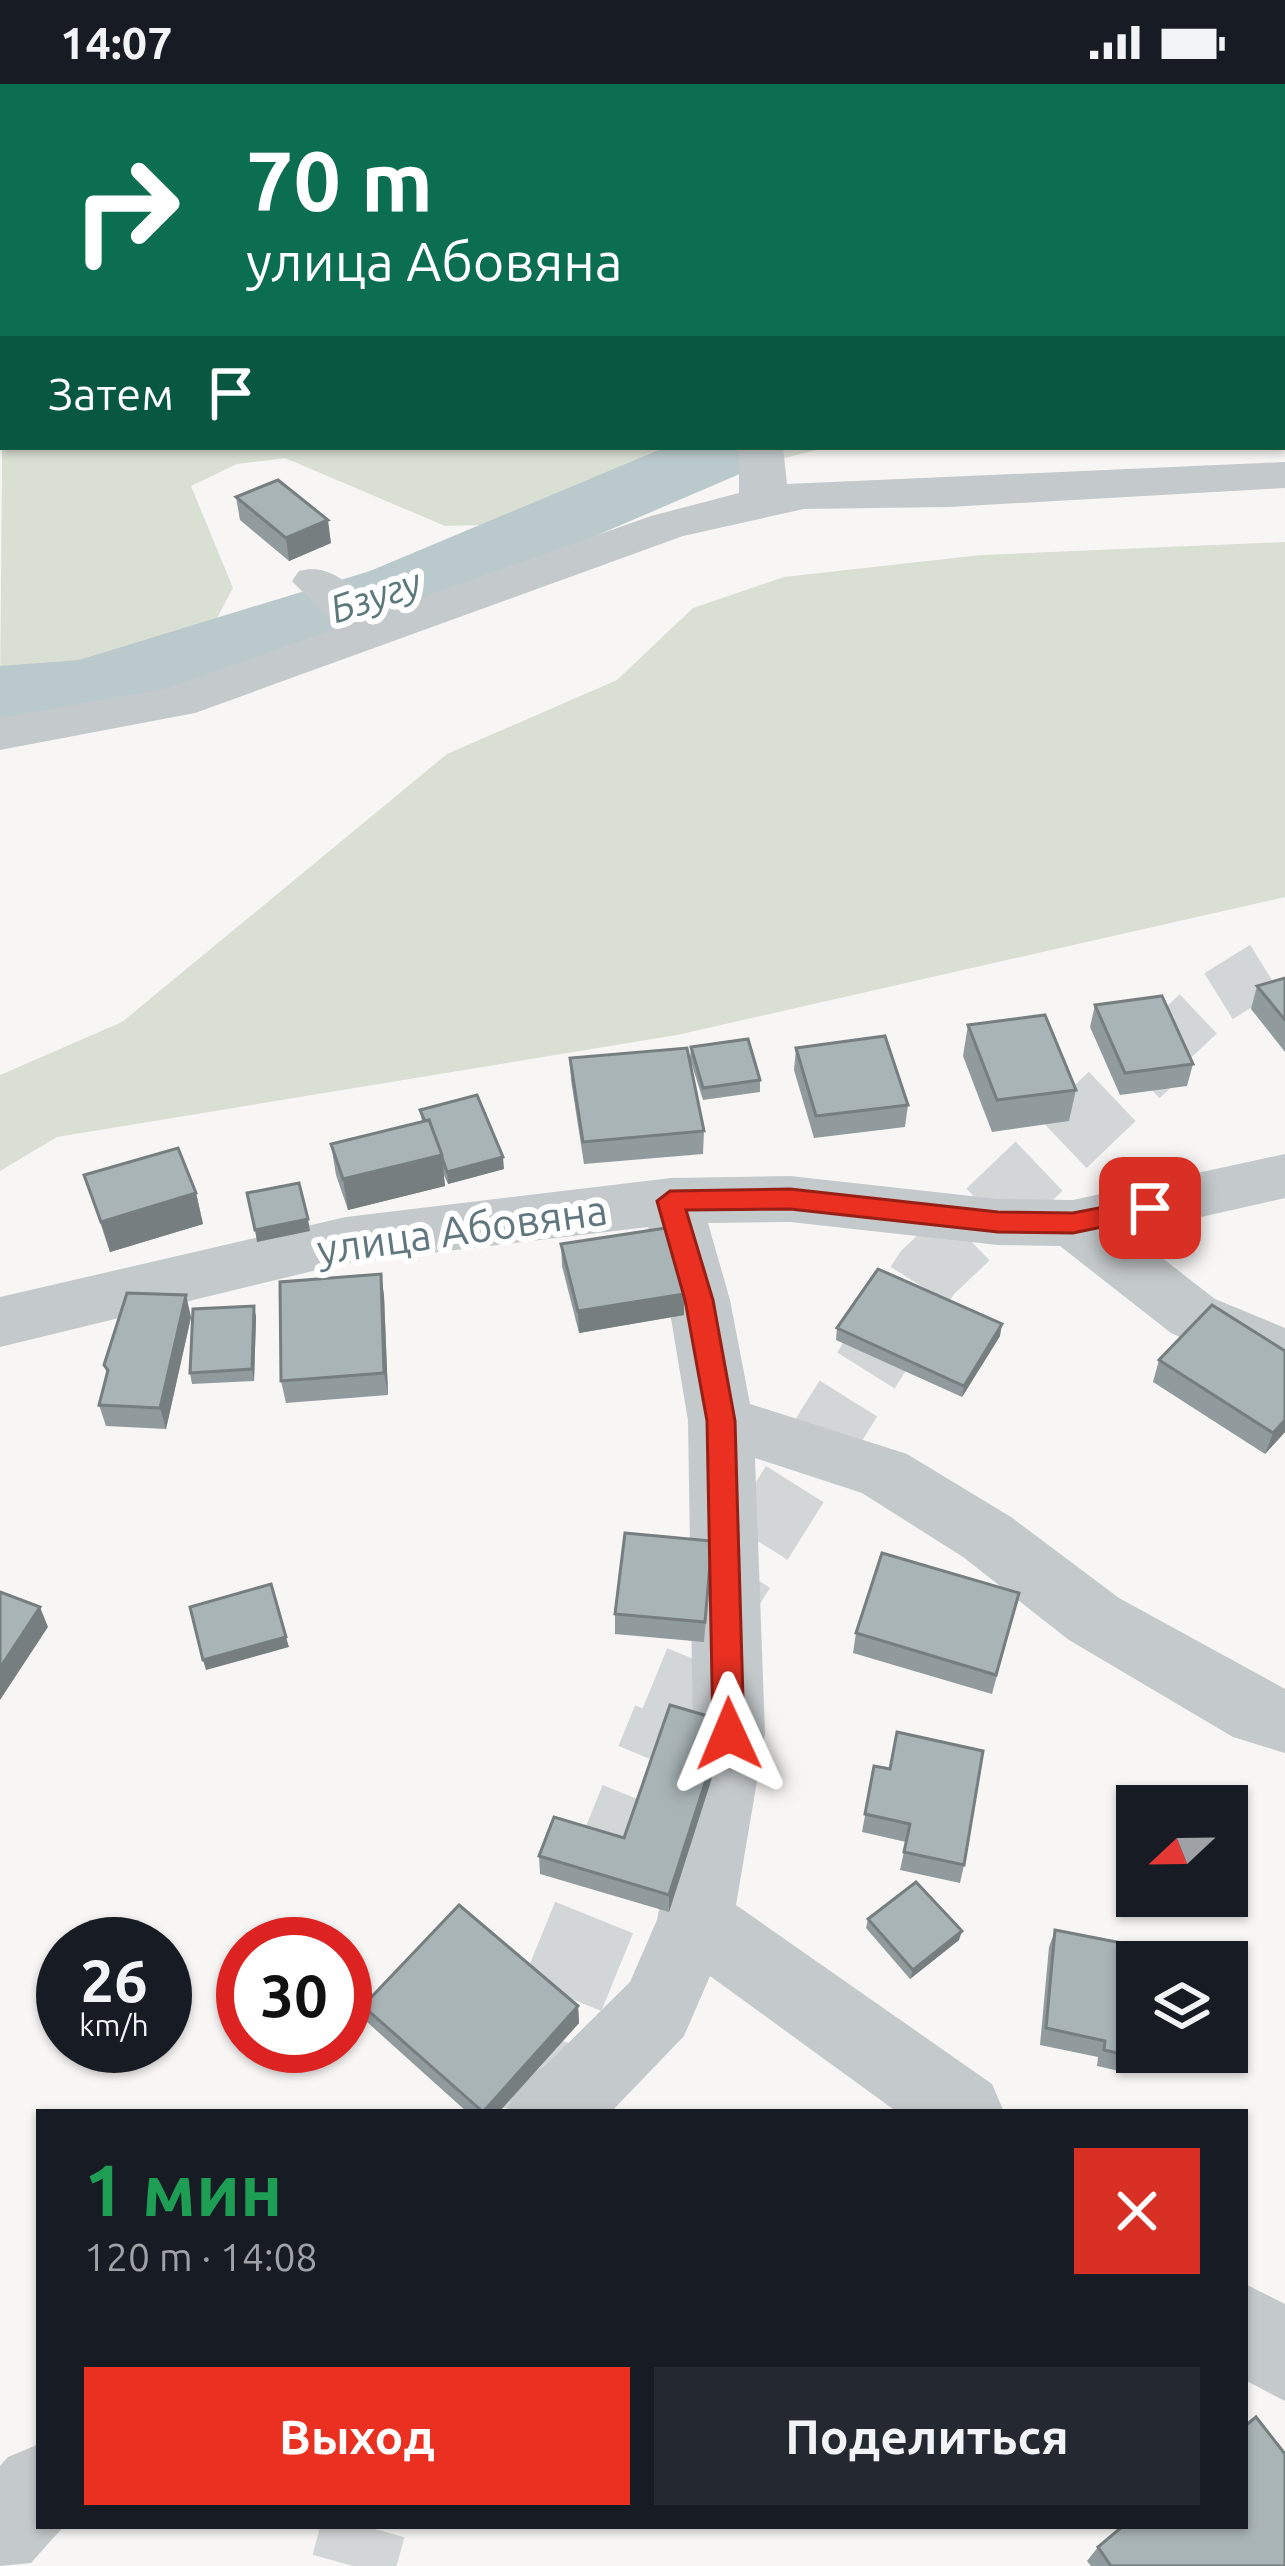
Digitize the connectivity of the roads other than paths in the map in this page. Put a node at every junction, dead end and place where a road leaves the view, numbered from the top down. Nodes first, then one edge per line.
1 (762, 450) edge
2 (1285, 475) edge
3 (759, 502) junction
4 (0, 734) edge
5 (1285, 1176) edge
6 (670, 1201) junction
7 (1073, 1223) junction
8 (0, 1322) edge
9 (1285, 1356) edge
10 (721, 1421) junction
11 (1285, 1721) edge
12 (694, 1921) junction
13 (550, 2109) edge
14 (960, 2109) edge
15 (1248, 2328) edge
16 (1285, 2358) edge
17 (36, 2491) edge
18 (0, 2532) edge

1 - 3 street
2 - 3 street
3 - 4 street
5 - 7 street, улица Абовяна
6 - 7 street, улица Абовяна
6 - 8 street, улица Абовяна
6 - 10 street
7 - 9 street
10 - 11 street
10 - 12 street
12 - 13 street
12 - 14 street
15 - 16 street
17 - 18 street

